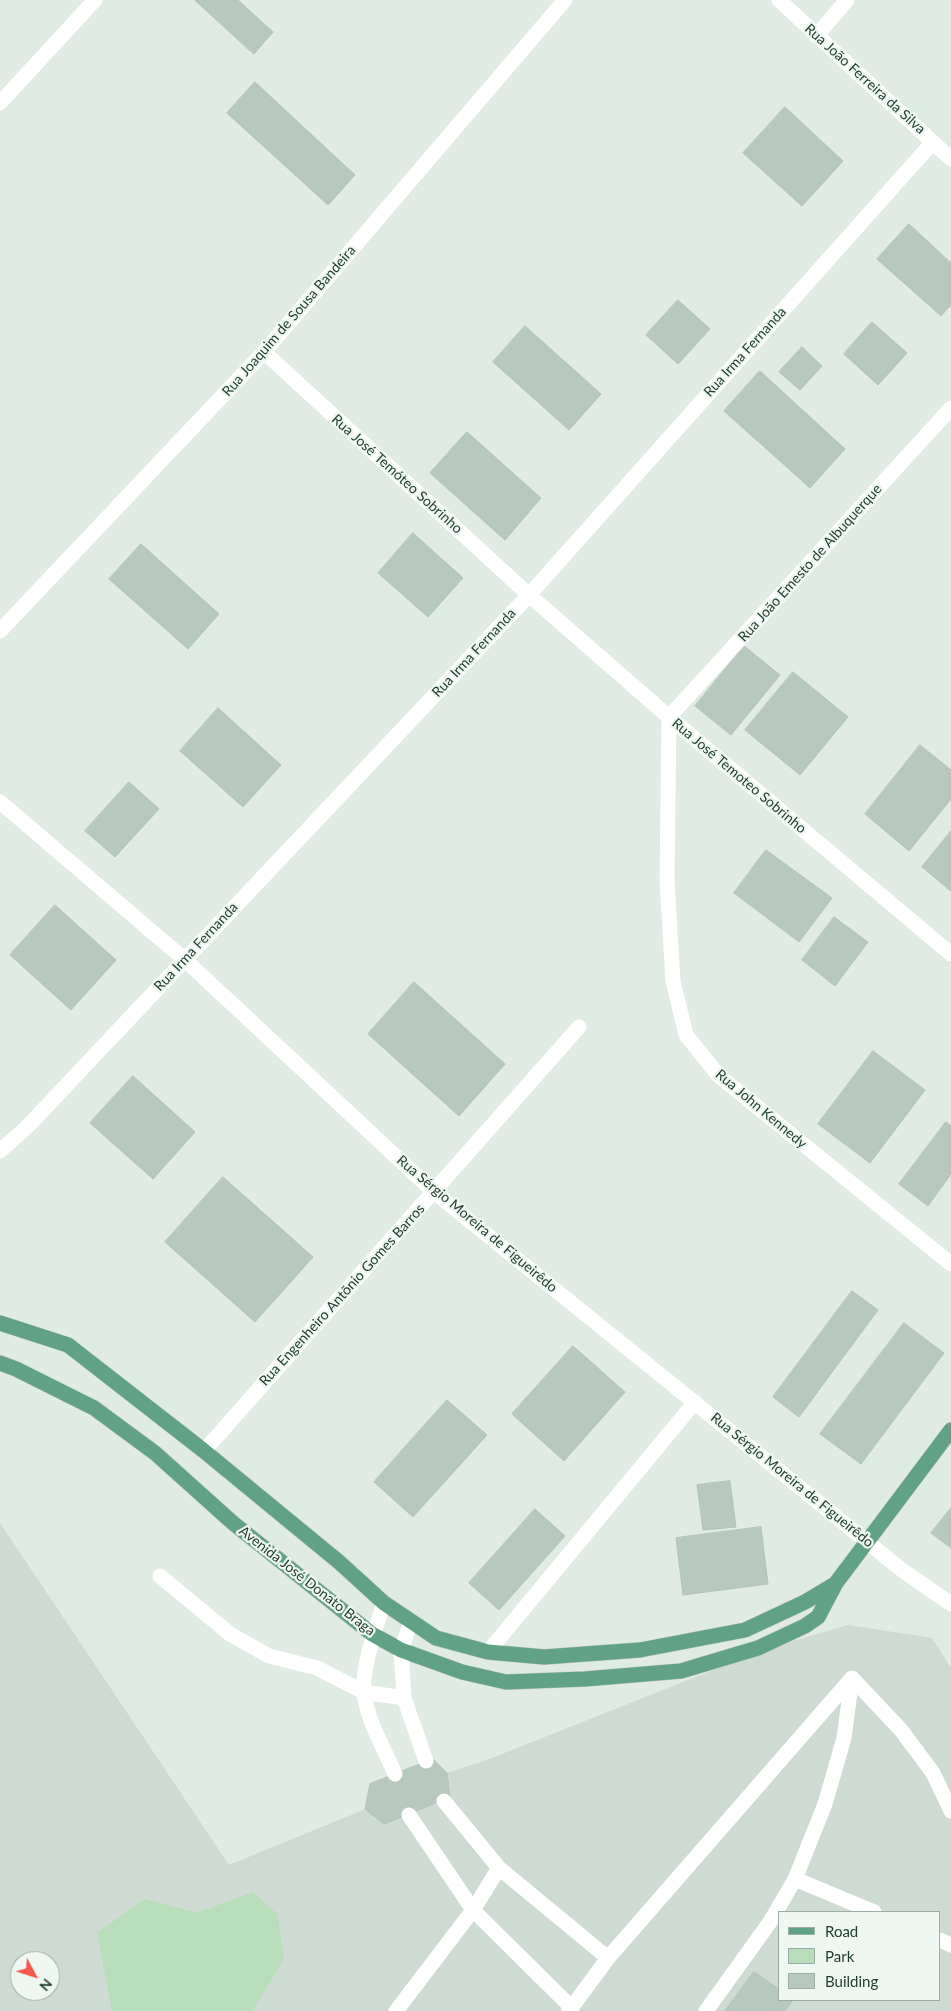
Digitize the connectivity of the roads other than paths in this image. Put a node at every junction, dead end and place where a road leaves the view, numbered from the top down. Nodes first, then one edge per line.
1 (95, 0) edge
2 (564, 0) edge
3 (779, 0) edge
4 (847, 0) edge
5 (816, 36) junction
6 (0, 104) edge
7 (934, 142) junction
8 (951, 158) edge
9 (264, 352) junction
10 (951, 408) edge
11 (529, 595) junction
12 (0, 631) edge
13 (669, 717) junction
14 (0, 802) edge
15 (951, 954) edge
16 (184, 959) junction
17 (579, 1027) dead end
18 (0, 1150) edge
19 (434, 1192) junction
20 (951, 1264) edge
21 (0, 1322) edge
22 (0, 1363) edge
23 (695, 1402) junction
24 (951, 1430) edge
25 (204, 1451) junction
26 (868, 1541) junction
27 (160, 1576) dead end
28 (836, 1583) junction
29 (384, 1603) junction
30 (951, 1604) edge
31 (411, 1622) junction
32 (372, 1634) junction
33 (401, 1650) junction
34 (488, 1652) junction
35 (852, 1678) junction
36 (364, 1692) junction
37 (404, 1698) junction
38 (426, 1761) tunnel mouth
39 (395, 1774) tunnel mouth
40 (444, 1801) tunnel mouth
41 (951, 1810) edge
42 (409, 1815) tunnel mouth
43 (499, 1868) junction
44 (795, 1879) junction
45 (473, 1910) junction
46 (872, 1911) edge
47 (608, 1958) junction
48 (570, 2009) edge
49 (396, 2011) edge
50 (706, 2011) edge

1 - 6 street
2 - 9 street, Rua Joaquim de Sousa Bandeira
3 - 5 street, Rua João Ferreira da Silva
4 - 5 street
5 - 7 street, Rua João Ferreira da Silva
7 - 8 street, Rua João Ferreira da Silva
7 - 11 street, Rua Irma Fernanda
9 - 11 street, Rua José Temóteo Sobrinho
9 - 12 street, Rua Joaquim de Sousa Bandeira
10 - 13 street, Rua João Emesto de Albuquerque
11 - 13 street, Rua José Temoteo Sobrinho
11 - 16 street, Rua Irma Fernanda
13 - 15 street, Rua José Temoteo Sobrinho
13 - 20 street, Rua John Kennedy
14 - 16 street, Rua Sérgio Moreira de Figueirêdo
16 - 18 street, Rua Irma Fernanda
16 - 19 street, Rua Sérgio Moreira de Figueirêdo
17 - 19 street, Rua Engenheiro Antõnio Gomes Barros
19 - 23 street, Rua Sérgio Moreira de Figueirêdo
19 - 25 street, Rua Engenheiro Antõnio Gomes Barros
21 - 25 main road, Avenida José Donato Braga
22 - 32 main road, Avenida José Donato Braga
23 - 26 street, Rua Sérgio Moreira de Figueirêdo
23 - 34 street
24 - 26 main road, Avenida José Donato Braga
25 - 29 main road, Avenida José Donato Braga
26 - 28 main road, Avenida José Donato Braga
26 - 30 street, Rua Sérgio Moreira de Figueirêdo
27 - 36 street
28 - 33 main road, Avenida José Donato Braga
28 - 34 main road, Avenida José Donato Braga
29 - 31 main road, Avenida José Donato Braga
29 - 32 street
31 - 33 street
31 - 34 main road, Avenida José Donato Braga
32 - 33 main road, Avenida José Donato Braga
32 - 36 street
33 - 37 street
35 - 41 street
35 - 44 street
35 - 47 street
36 - 37 street
36 - 39 street
37 - 38 street
40 - 43 street
42 - 45 street
43 - 45 street
43 - 47 street
44 - 46 street
44 - 50 street
45 - 48 street
45 - 49 street
47 - 48 street

